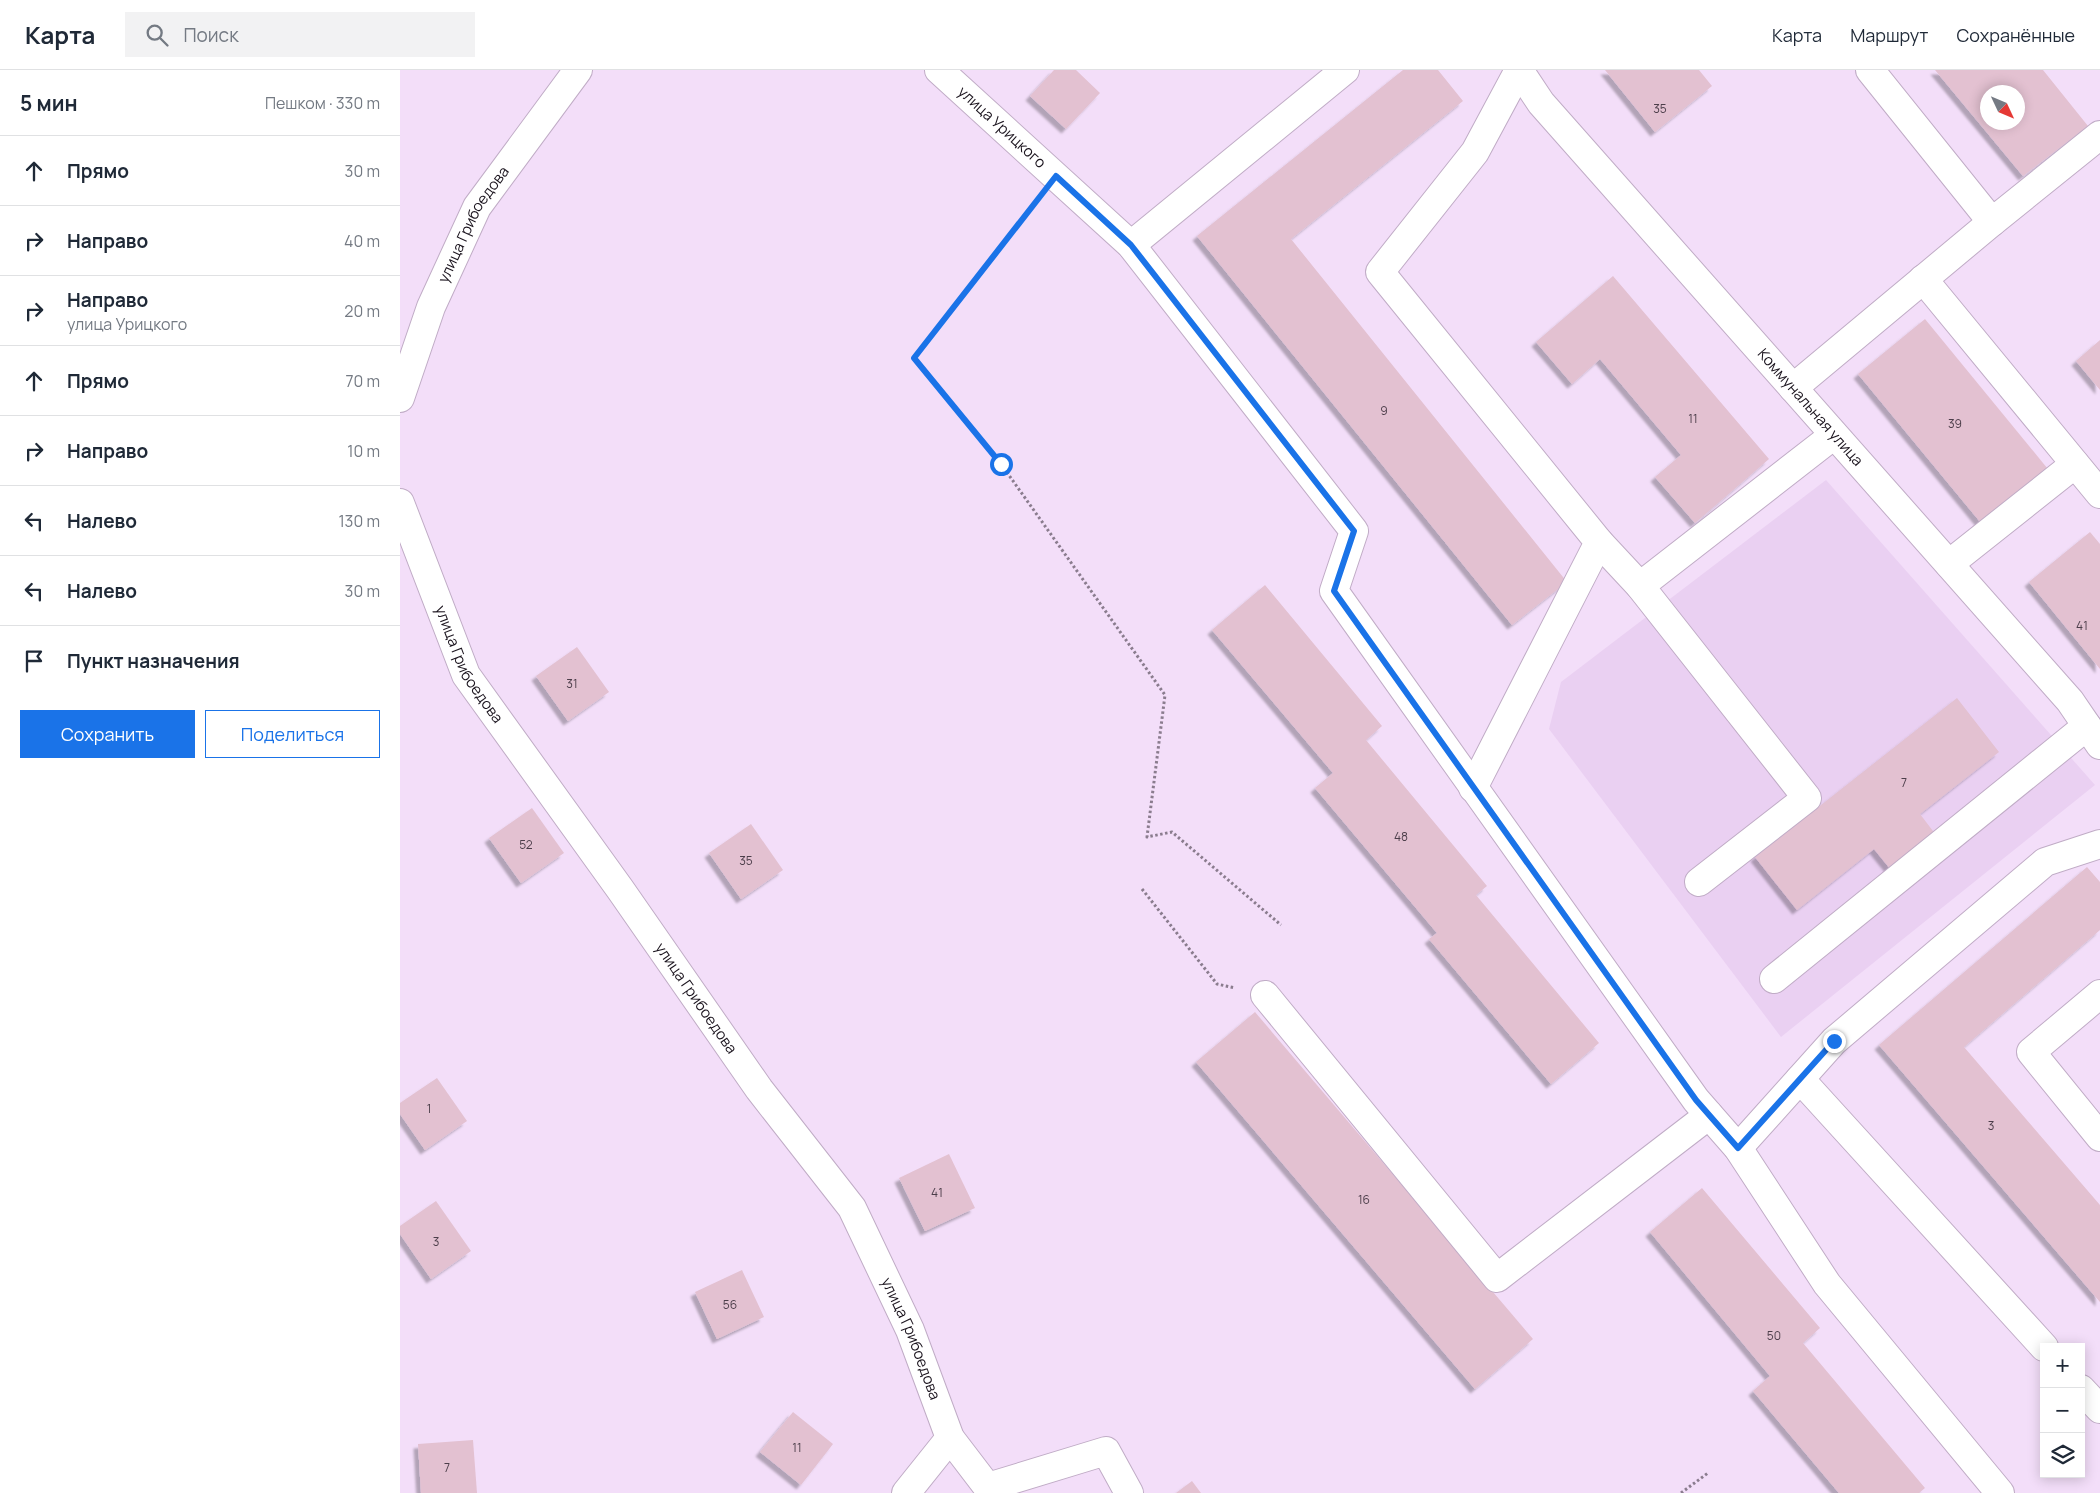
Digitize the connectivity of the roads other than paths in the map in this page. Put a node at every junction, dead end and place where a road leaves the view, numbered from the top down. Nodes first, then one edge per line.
1 (578, 70) edge
2 (939, 70) edge
3 (1345, 70) edge
4 (1519, 70) edge
5 (1870, 70) edge
6 (2100, 135) edge
7 (1992, 222) junction
8 (1131, 245) junction
9 (1923, 279) junction
10 (1793, 388) junction
11 (400, 398) edge
12 (1834, 435) junction
13 (2075, 464) junction
14 (2100, 494) edge
15 (400, 503) edge
16 (1598, 542) junction
17 (1949, 564) junction
18 (1640, 586) junction
19 (2094, 736) edge
20 (1473, 788) junction
21 (2100, 844) edge
22 (1699, 882) dead end
23 (1774, 979) dead end
24 (2100, 994) edge
25 (1265, 995) road end
26 (1800, 1079) junction
27 (1709, 1115) junction
28 (2100, 1137) edge
29 (1738, 1148) junction
30 (2040, 1344) edge
31 (2085, 1393) edge
32 (2100, 1410) edge
33 (950, 1438) junction
34 (990, 1490) edge
35 (906, 1493) edge
36 (1129, 1493) edge
37 (2000, 1493) edge

1 - 11 street, улица Грибоедова
2 - 8 street, улица Урицкого
3 - 8 street
4 - 10 street, Коммунальная улица
4 - 16 street
5 - 7 street
6 - 7 street
7 - 9 street
8 - 20 street, улица Урицкого
9 - 10 street
9 - 13 street
10 - 12 street, Коммунальная улица
12 - 17 street, Коммунальная улица
12 - 18 street
13 - 14 street
13 - 17 street
15 - 33 street, улица Грибоедова
16 - 18 street
16 - 20 street
17 - 19 street, Коммунальная улица
18 - 22 street
19 - 23 street
20 - 27 street
21 - 26 street
24 - 28 street
25 - 27 street
26 - 29 street
26 - 30 street
27 - 29 street
29 - 37 street
31 - 32 street
33 - 34 street, улица Грибоедова
33 - 35 street
34 - 36 street

